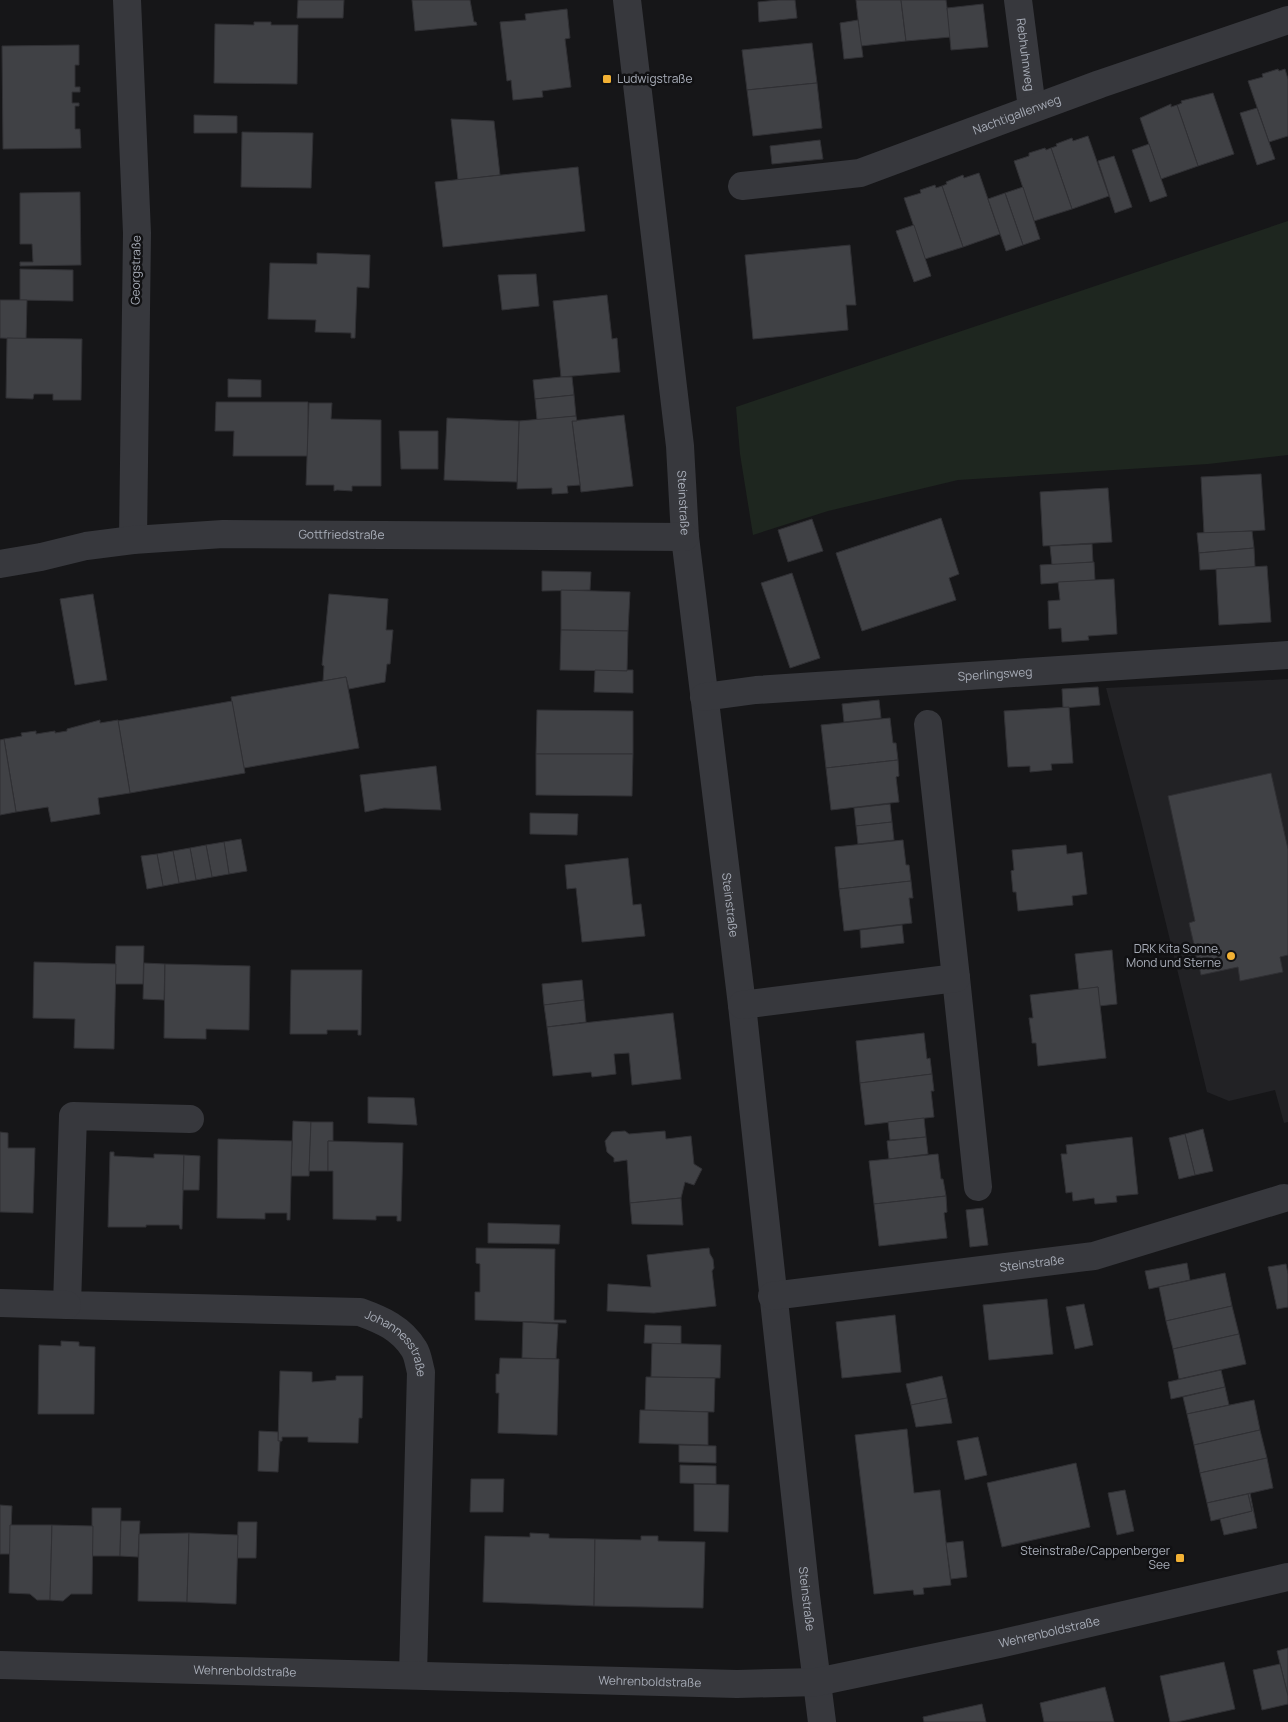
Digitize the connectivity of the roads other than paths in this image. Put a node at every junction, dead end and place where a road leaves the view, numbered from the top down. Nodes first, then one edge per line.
1 (128, 0) edge
2 (627, 0) edge
3 (1018, 0) edge
4 (1288, 20) edge
5 (1032, 108) junction
6 (742, 186) dead end
7 (685, 537) junction
8 (133, 540) junction
9 (0, 564) edge
10 (1288, 655) edge
11 (704, 697) junction
12 (928, 724) dead end
13 (956, 978) junction
14 (742, 1005) junction
15 (190, 1119) dead end
16 (978, 1188) dead end
17 (1284, 1198) dead end
18 (772, 1296) junction
19 (0, 1303) edge
20 (67, 1305) junction
21 (1288, 1577) edge
22 (0, 1665) edge
23 (413, 1675) junction
24 (818, 1682) junction
25 (822, 1722) edge

1 - 8 street, Georgstraße
2 - 7 street, Steinstraße
3 - 5 street, Rebhuhnweg
4 - 5 street, Nachtigallenweg
5 - 6 street, Nachtigallenweg
7 - 8 street, Gottfriedstraße
7 - 11 street, Steinstraße
8 - 9 street, Gottfriedstraße
10 - 11 street, Sperlingsweg
11 - 14 street, Steinstraße
12 - 13 street
13 - 14 street
13 - 16 street
14 - 18 street, Steinstraße
15 - 20 street
17 - 18 street, Steinstraße
18 - 24 street, Steinstraße
19 - 20 street, Johannesstraße
20 - 23 street, Johannesstraße
21 - 24 street, Wehrenboldstraße
22 - 23 street, Wehrenboldstraße
23 - 24 street, Wehrenboldstraße
24 - 25 street, Steinstraße

